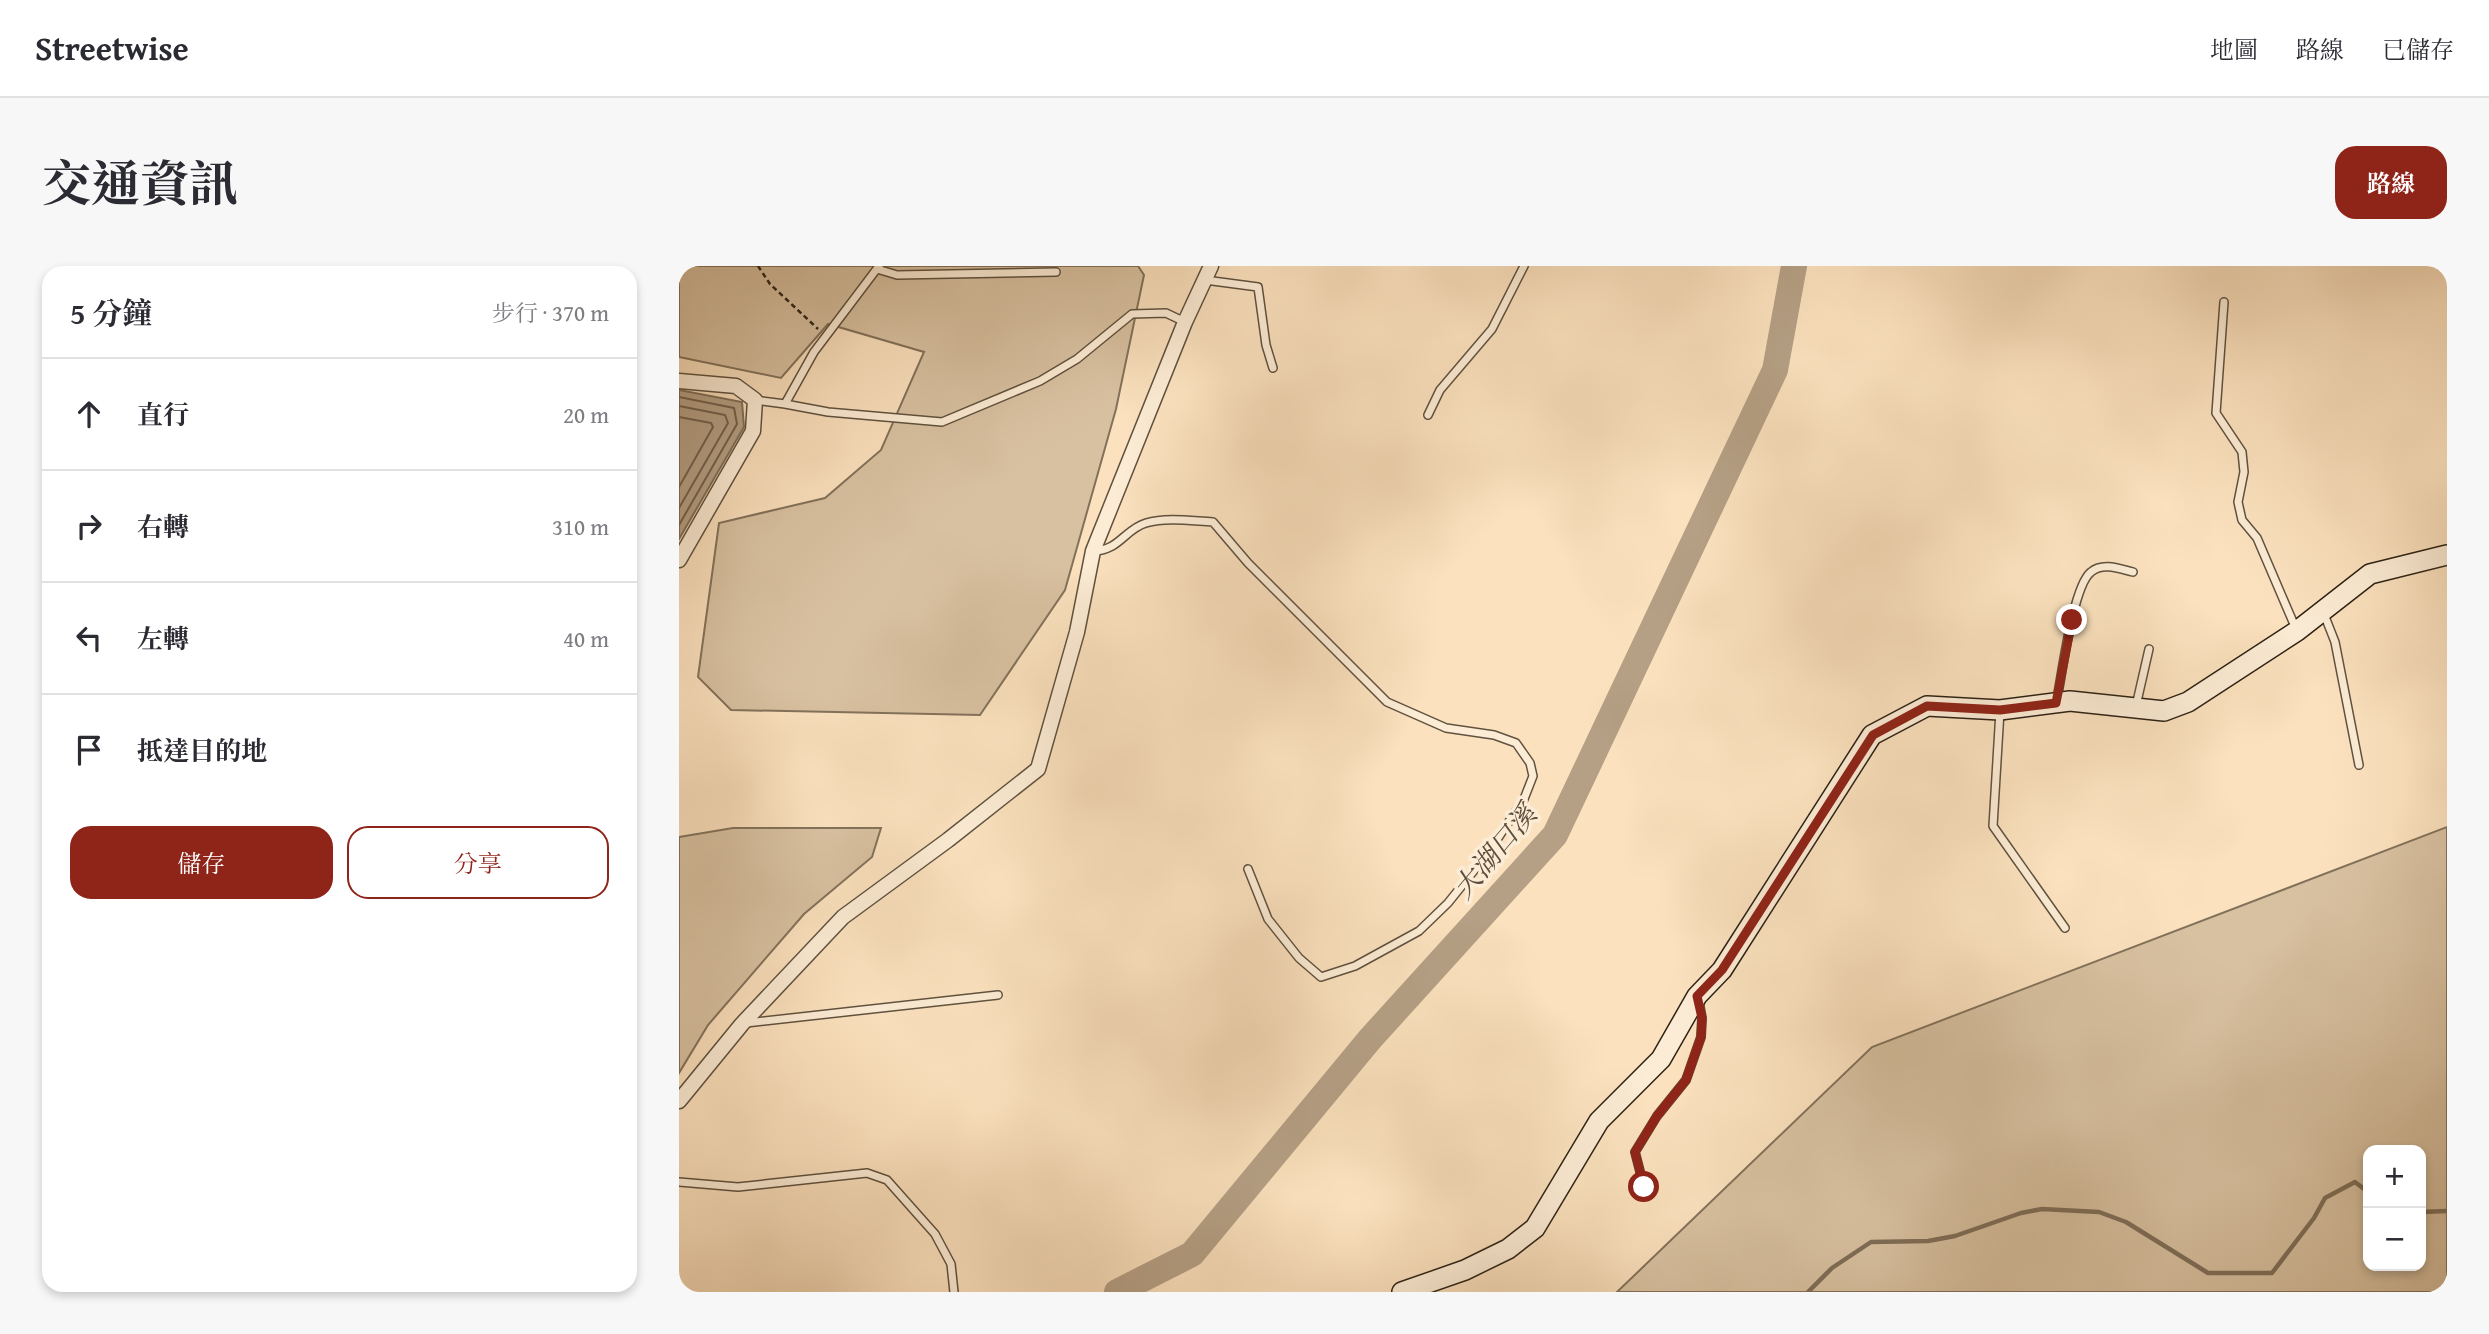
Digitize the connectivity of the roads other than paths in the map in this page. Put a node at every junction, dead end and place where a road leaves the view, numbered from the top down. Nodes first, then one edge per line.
1 (1210, 266) edge
2 (1524, 266) edge
3 (878, 267) edge
4 (1056, 272) dead end
5 (1204, 280) junction
6 (2224, 302) dead end
7 (1185, 322) junction
8 (1273, 368) dead end
9 (679, 381) edge
10 (755, 400) junction
11 (785, 404) junction
12 (1428, 415) dead end
13 (1093, 551) junction
14 (2447, 555) edge
15 (679, 561) edge
16 (2133, 572) dead end
17 (2323, 610) junction
18 (2297, 631) junction
19 (2149, 649) dead end
20 (2056, 703) junction
21 (2135, 709) junction
22 (2000, 710) junction
23 (2359, 765) dead end
24 (1248, 869) dead end
25 (2065, 928) dead end
26 (998, 995) dead end
27 (1697, 996) junction
28 (742, 1024) junction
29 (679, 1101) edge
30 (679, 1182) edge
31 (1644, 1187) dead end
32 (954, 1292) edge
33 (1402, 1292) edge

1 - 5 street
2 - 12 lane
3 - 4 lane
3 - 11 lane
5 - 7 street
5 - 8 lane
6 - 18 lane
7 - 11 lane
7 - 13 street
9 - 10 street
10 - 11 lane
10 - 15 street
13 - 24 lane
13 - 28 street
14 - 17 street
16 - 20 lane
17 - 18 street
17 - 23 lane
18 - 21 street
19 - 21 lane
20 - 21 street
20 - 22 street
22 - 25 lane
22 - 27 street
26 - 28 lane
27 - 31 lane
27 - 33 street
28 - 29 street
30 - 32 lane

